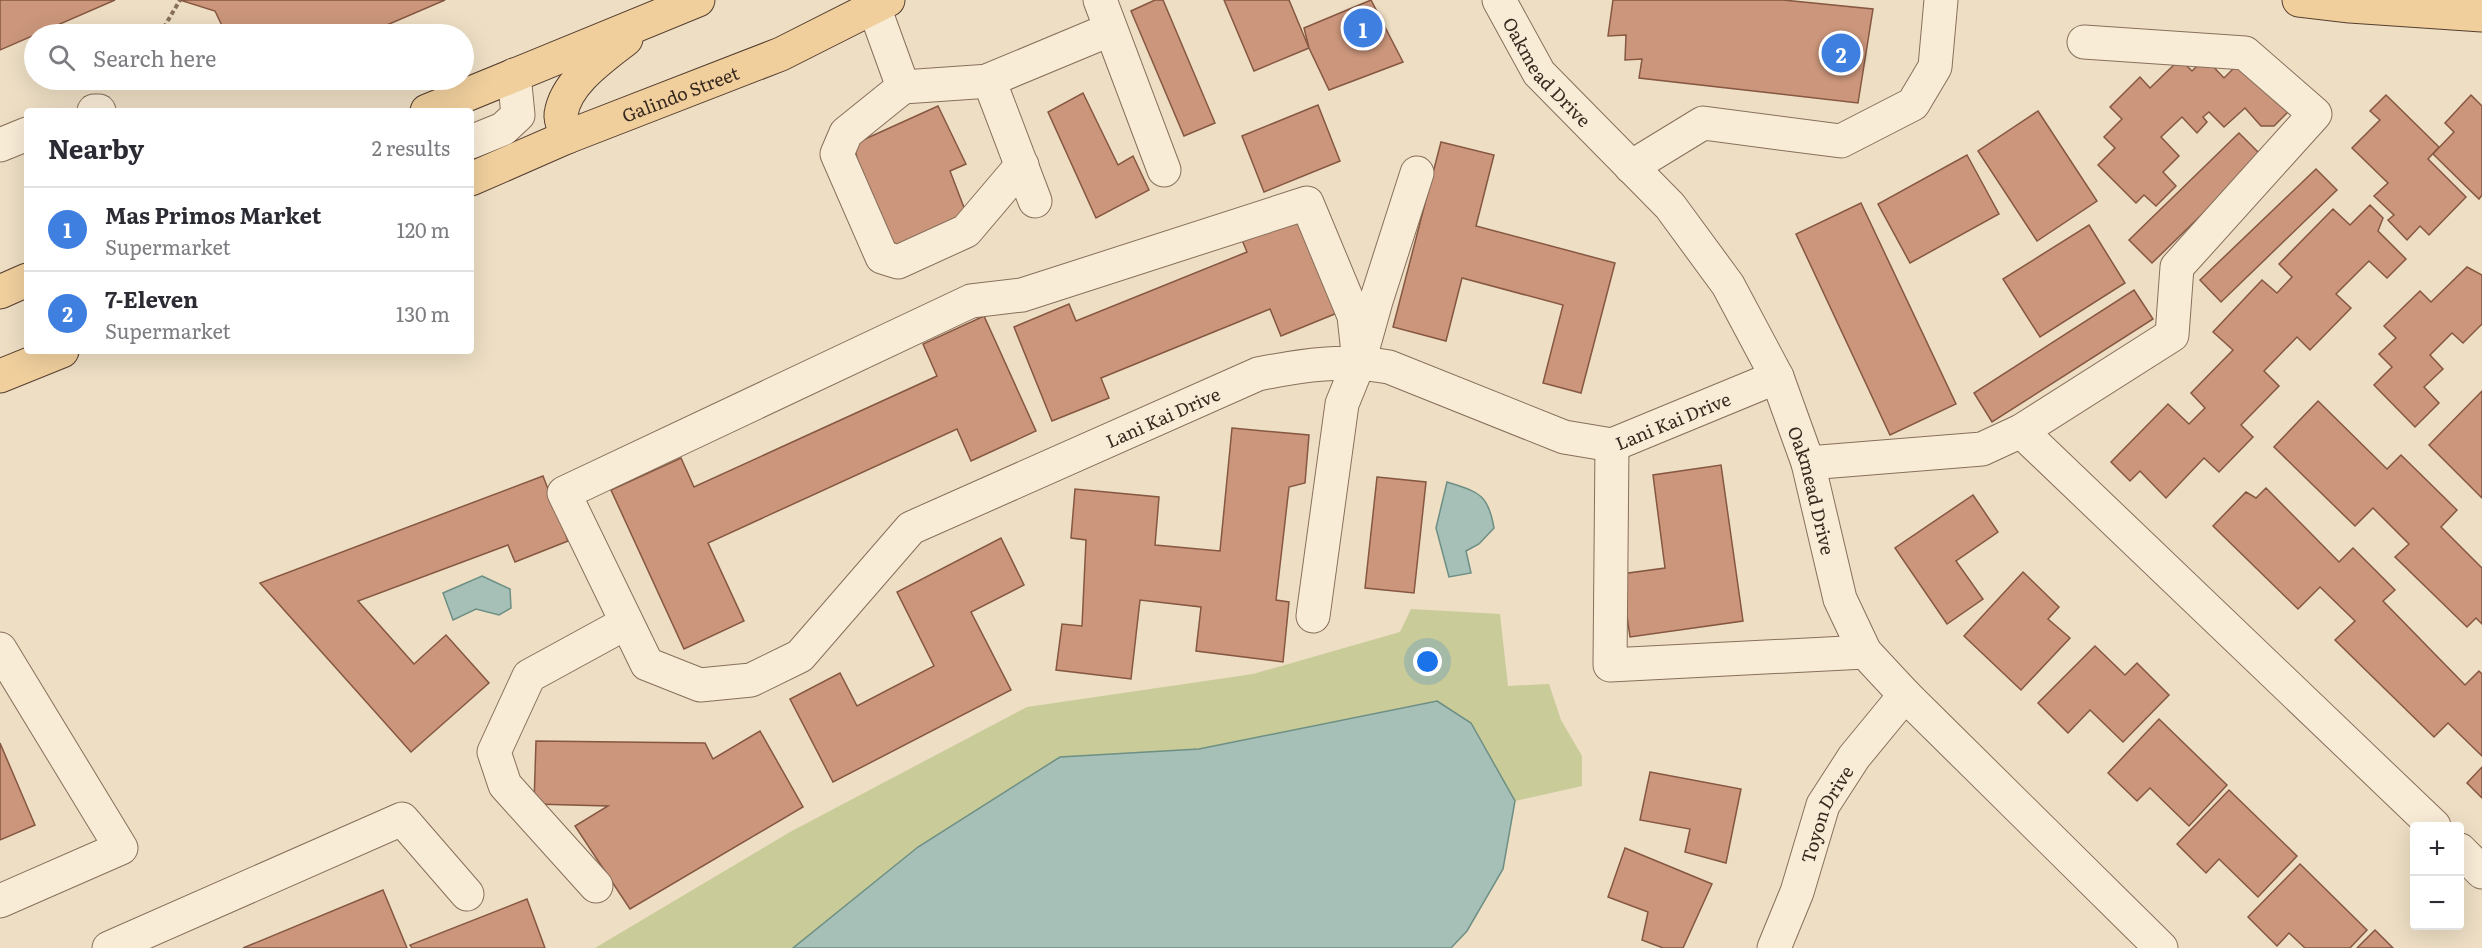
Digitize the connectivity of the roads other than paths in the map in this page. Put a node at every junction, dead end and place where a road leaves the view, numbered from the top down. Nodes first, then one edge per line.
1 (698, 0) edge
2 (1499, 0) edge
3 (1941, 0) edge
4 (2299, 0) edge
5 (881, 3) edge
6 (1104, 15) edge
7 (2482, 15) edge
8 (650, 19) junction
9 (2084, 42) dead end
10 (514, 75) junction
11 (990, 81) junction
12 (903, 87) junction
13 (434, 108) edge
14 (24, 135) edge
15 (567, 138) junction
16 (474, 141) edge
17 (0, 145) edge
18 (1022, 165) junction
19 (1631, 167) junction
20 (1164, 170) dead end
21 (1417, 173) dead end
22 (474, 178) edge
23 (1035, 201) dead end
24 (24, 281) edge
25 (0, 292) edge
26 (41, 354) edge
27 (54, 354) edge
28 (1359, 362) junction
29 (4, 374) edge
30 (1776, 377) junction
31 (2021, 431) junction
32 (1612, 445) junction
33 (1808, 463) junction
34 (1312, 616) dead end
35 (626, 623) junction
36 (0, 649) edge
37 (1865, 652) junction
38 (1905, 695) junction
39 (2430, 822) edge
40 (2464, 854) edge
41 (2482, 872) edge
42 (596, 886) dead end
43 (467, 894) dead end
44 (0, 901) edge
45 (109, 948) edge
46 (1774, 948) edge
47 (2161, 948) edge

1 - 8 main road
2 - 19 street, Oakmead Drive
3 - 19 street
4 - 7 main road
5 - 12 street
5 - 15 main road, Galindo Street
6 - 11 street
6 - 20 street
8 - 10 main road
8 - 15 main road
9 - 31 street
10 - 13 main road
10 - 16 street
11 - 12 street
11 - 18 street
12 - 18 street
14 - 17 street
15 - 22 main road, Galindo Street
18 - 23 street
19 - 30 street, Oakmead Drive
21 - 28 street
24 - 25 main road
26 - 29 main road
27 - 29 main road
28 - 32 street, Lani Kai Drive
28 - 34 street
28 - 35 street, Lani Kai Drive
28 - 35 street, Lani Kai Drive
30 - 32 street, Lani Kai Drive
30 - 33 street, Oakmead Drive
31 - 33 street
31 - 39 street
32 - 37 street
33 - 37 street, Oakmead Drive
35 - 42 street
36 - 44 street
37 - 38 street, Oakmead Drive
38 - 46 street, Toyon Drive
38 - 47 street, Oakmead Drive
40 - 41 street
43 - 45 street

